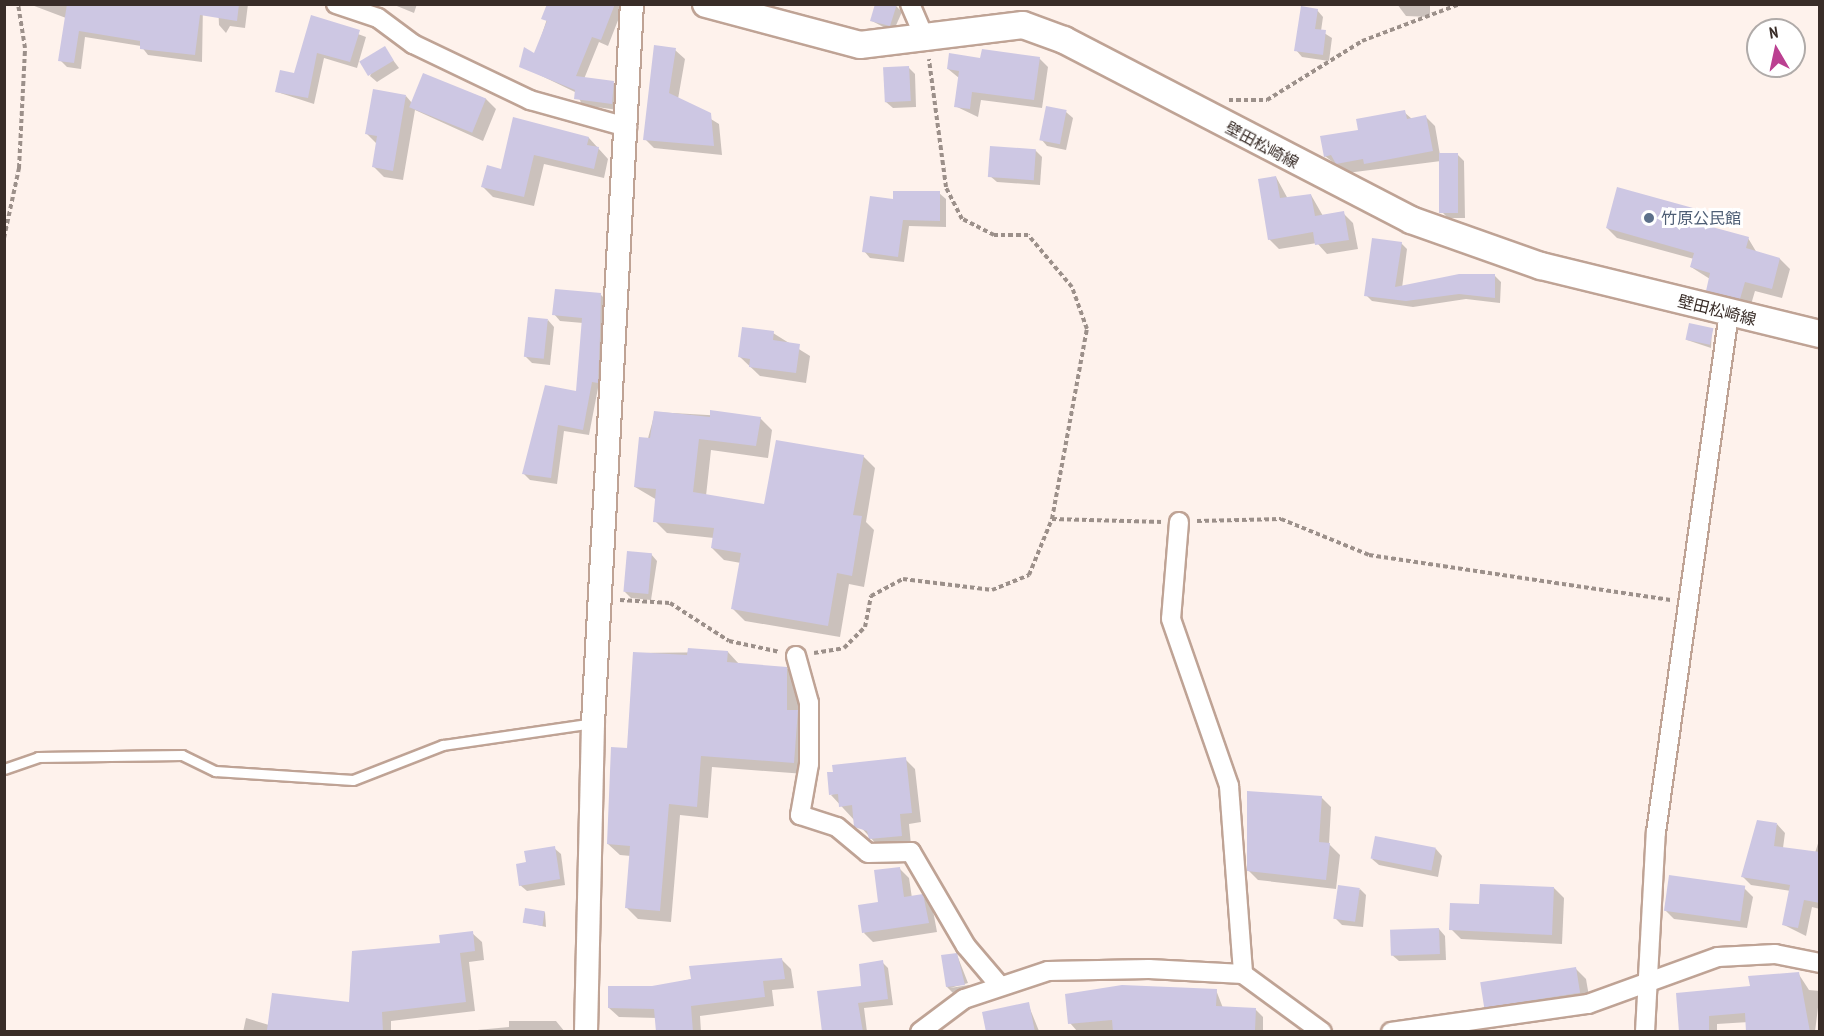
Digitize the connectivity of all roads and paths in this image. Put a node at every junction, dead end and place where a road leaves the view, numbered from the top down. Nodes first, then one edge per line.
1 (18, 4) edge
2 (336, 4) edge
3 (632, 4) edge
4 (706, 4) edge
5 (910, 4) edge
6 (1460, 4) edge
7 (926, 41) junction
8 (1224, 100) dead end
9 (627, 127) junction
10 (4, 238) edge
11 (1729, 313) junction
12 (1820, 334) edge
13 (1052, 519) junction
14 (1179, 522) junction
15 (601, 598) junction
16 (1686, 603) junction
17 (796, 656) junction
18 (593, 723) junction
19 (4, 769) edge
20 (1820, 963) edge
21 (1243, 974) junction
22 (1644, 983) junction
23 (1000, 986) junction
24 (945, 1024) edge
25 (586, 1032) edge
26 (920, 1032) edge
27 (1322, 1032) edge
28 (1391, 1032) edge
29 (1645, 1032) edge

1 - 10 path
2 - 9 street
3 - 9 street
4 - 7 main road, 壁田松崎線
5 - 7 street
6 - 8 path
7 - 11 main road, 壁田松崎線
7 - 13 path
9 - 15 street
11 - 12 main road, 壁田松崎線
11 - 16 street
13 - 14 path
13 - 17 path
14 - 16 path
14 - 21 street
15 - 17 path
15 - 18 street
16 - 22 street
17 - 23 street
18 - 19 lane
18 - 25 street
20 - 22 street
21 - 23 street
21 - 27 street
22 - 28 street
22 - 29 street
23 - 24 street
24 - 26 street

